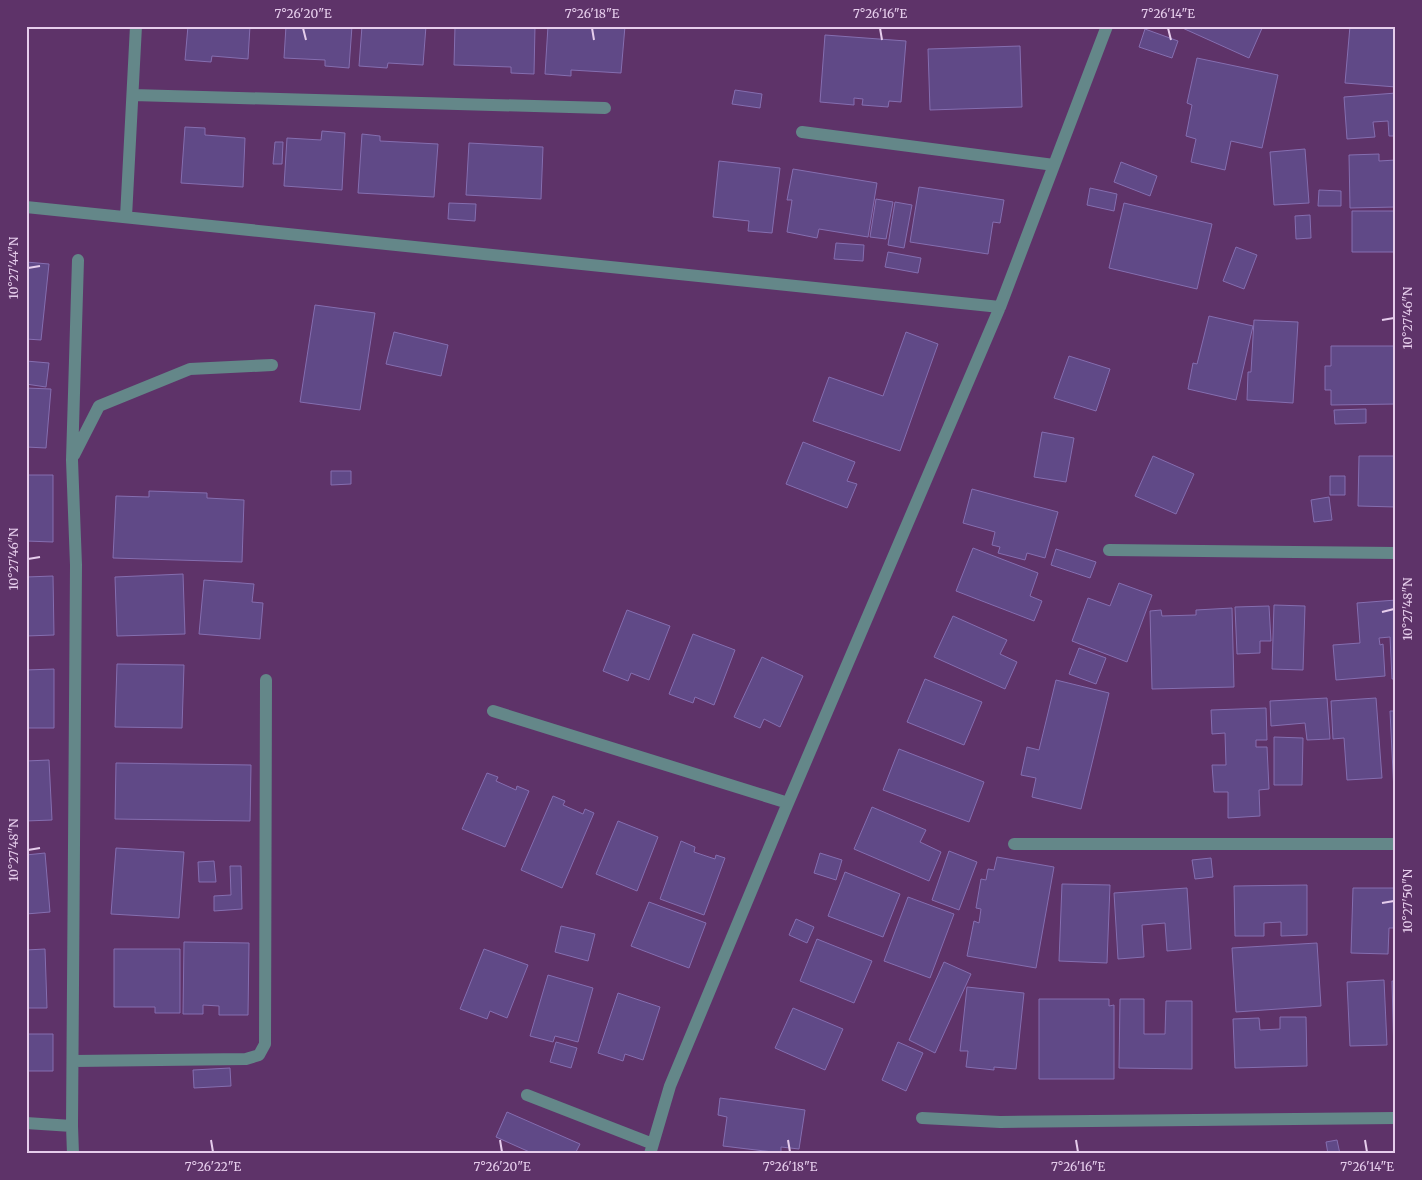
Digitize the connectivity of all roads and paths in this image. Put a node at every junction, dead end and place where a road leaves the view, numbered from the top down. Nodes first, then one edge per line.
1 (136, 26) edge
2 (1107, 26) edge
3 (132, 95) junction
4 (606, 108) dead end
5 (802, 132) dead end
6 (1054, 165) junction
7 (26, 207) edge
8 (126, 217) junction
9 (78, 260) dead end
10 (1000, 307) junction
11 (272, 365) dead end
12 (72, 460) junction
13 (1109, 550) dead end
14 (1396, 553) edge
15 (266, 680) dead end
16 (494, 711) dead end
17 (788, 803) junction
18 (1014, 844) dead end
19 (1396, 844) edge
20 (74, 1061) junction
21 (527, 1095) dead end
22 (922, 1118) dead end
23 (1396, 1118) edge
24 (26, 1123) edge
25 (72, 1126) junction
26 (652, 1149) edge
27 (73, 1154) edge

1 - 3 street
2 - 6 street
3 - 4 street
3 - 8 street
5 - 6 street
6 - 10 street
7 - 8 street
8 - 10 street
9 - 12 street
10 - 17 street
11 - 12 street
12 - 20 street
13 - 14 street
15 - 20 street
16 - 17 street
17 - 26 street
18 - 19 street
20 - 25 street
21 - 26 street
22 - 23 street
24 - 25 street
25 - 27 street

